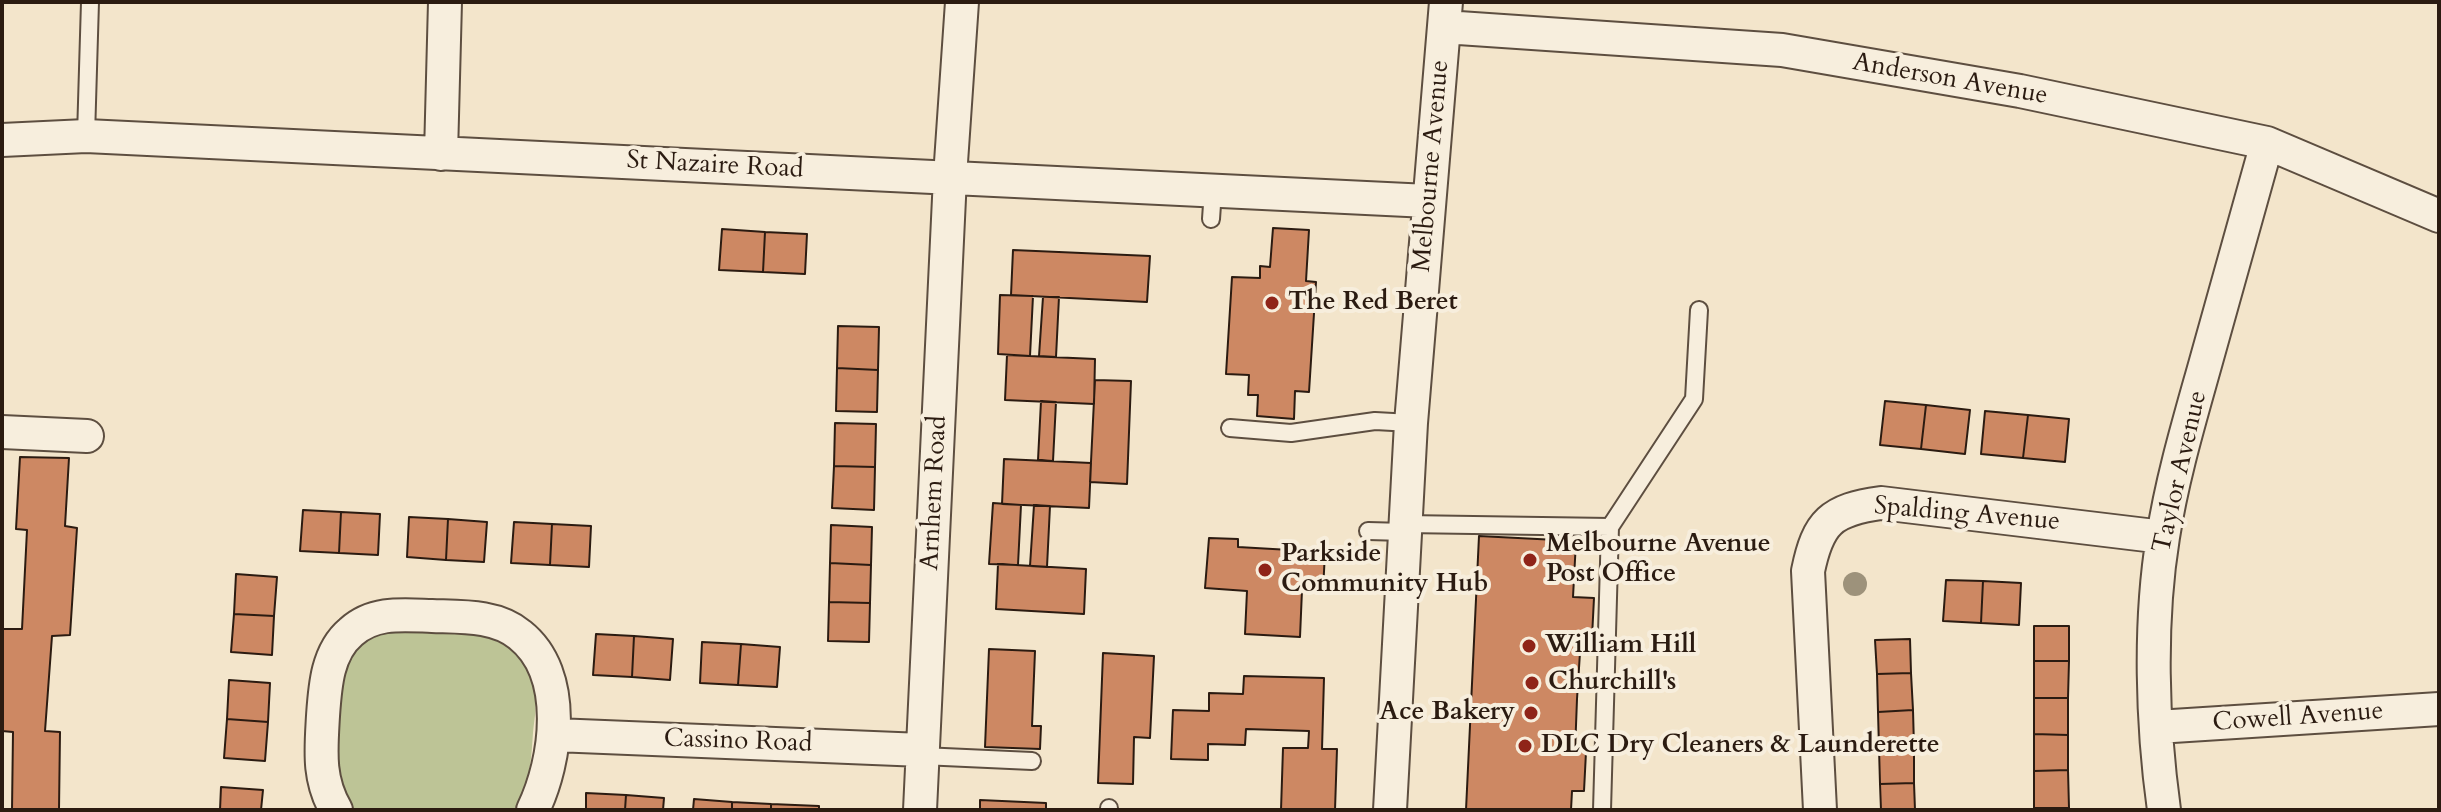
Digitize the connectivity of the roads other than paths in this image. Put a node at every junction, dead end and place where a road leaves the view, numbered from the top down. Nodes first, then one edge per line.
1 (90, 2) edge
2 (445, 2) edge
3 (962, 2) edge
4 (1445, 14) edge
5 (86, 136) junction
6 (2, 140) edge
7 (2267, 143) junction
8 (441, 154) junction
9 (950, 177) junction
10 (1428, 201) junction
11 (2439, 216) edge
12 (1699, 310) dead end
13 (1411, 423) junction
14 (1230, 428) dead end
15 (2, 432) edge
16 (87, 436) dead end
17 (1610, 527) junction
18 (1405, 528) junction
19 (1368, 531) dead end
20 (2163, 537) junction
21 (2439, 709) edge
22 (2157, 727) junction
23 (555, 735) junction
24 (922, 753) junction
25 (1032, 761) dead end
26 (336, 810) edge
27 (533, 810) edge
28 (920, 810) edge
29 (1390, 810) edge
30 (1602, 810) edge
31 (1820, 810) edge
32 (2164, 810) edge

1 - 5 lane
2 - 8 street
3 - 9 street, Arnhem Road
4 - 7 street, Anderson Avenue
4 - 10 street, Melbourne Avenue
5 - 6 street, St Nazaire Road
5 - 8 street, St Nazaire Road
7 - 11 street, Anderson Avenue
7 - 20 street, Taylor Avenue
8 - 9 street, St Nazaire Road
9 - 10 street, St Nazaire Road
9 - 24 street, Arnhem Road
10 - 13 street, Melbourne Avenue
12 - 17 lane
13 - 14 lane
13 - 18 street, Melbourne Avenue
15 - 16 street
17 - 18 lane
17 - 30 lane
18 - 19 lane
18 - 29 street, Melbourne Avenue
20 - 22 street, Taylor Avenue
20 - 31 street, Spalding Avenue
21 - 22 street, Cowell Avenue
22 - 32 street, Taylor Avenue
23 - 24 street, Cassino Road
23 - 26 street
23 - 27 street
24 - 25 lane
24 - 28 street, Arnhem Road

